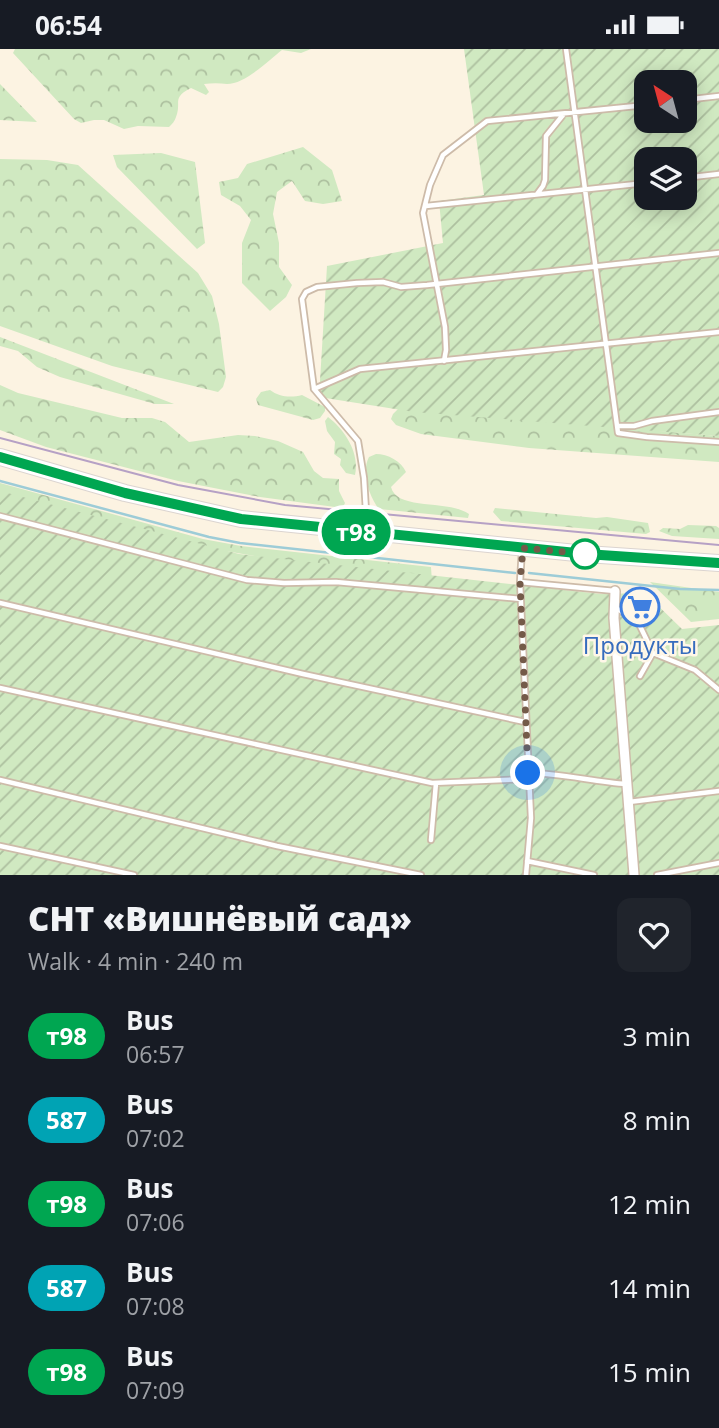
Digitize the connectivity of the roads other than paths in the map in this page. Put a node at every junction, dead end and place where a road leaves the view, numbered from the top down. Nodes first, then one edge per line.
1 (566, 49) edge
2 (719, 96) edge
3 (697, 99) edge
4 (634, 106) edge
5 (574, 114) junction
6 (563, 115) junction
7 (719, 174) edge
8 (697, 177) edge
9 (634, 184) edge
10 (585, 190) junction
11 (536, 195) junction
12 (426, 206) junction
13 (719, 253) edge
14 (594, 267) junction
15 (436, 283) junction
16 (719, 332) edge
17 (605, 346) junction
18 (444, 361) junction
19 (314, 389) junction
20 (719, 412) edge
21 (617, 426) junction
22 (719, 442) edge
23 (0, 457) edge
24 (0, 516) edge
25 (367, 533) junction
26 (523, 548) junction
27 (719, 563) edge
28 (520, 582) junction
29 (615, 591) joint
30 (521, 599) junction
31 (0, 603) edge
32 (614, 606) junction
33 (653, 653) junction
34 (640, 676) dead end
35 (0, 688) edge
36 (719, 690) edge
37 (525, 722) junction
38 (528, 776) junction
39 (0, 781) edge
40 (436, 783) junction
41 (627, 784) junction
42 (719, 791) edge
43 (628, 802) junction
44 (431, 840) dead end
45 (0, 846) edge
46 (527, 862) junction
47 (719, 863) edge
48 (134, 875) edge
49 (421, 875) edge
50 (526, 875) edge
51 (594, 875) edge
52 (634, 875) edge
53 (657, 875) edge

1 - 5 lane
2 - 3 lane
4 - 5 lane
5 - 6 lane
5 - 10 lane
6 - 11 lane
6 - 12 lane
7 - 8 lane
9 - 10 lane
10 - 11 lane
10 - 14 lane
11 - 12 lane
12 - 15 lane
13 - 14 lane
14 - 15 lane
14 - 17 lane
15 - 18 lane
15 - 19 lane
16 - 17 lane
17 - 18 lane
17 - 21 lane
18 - 19 lane
19 - 25 lane
20 - 21 lane
21 - 22 lane
23 - 25 main road
24 - 30 lane
25 - 26 main road
26 - 27 main road
26 - 28 lane
28 - 29 lane
28 - 30 lane
29 - 32 street
30 - 37 lane
31 - 37 lane
32 - 33 lane
32 - 41 street
33 - 34 lane
33 - 36 lane
35 - 40 lane
37 - 38 lane
38 - 40 lane
38 - 41 lane
38 - 46 lane
39 - 49 lane
40 - 44 lane
41 - 43 street
42 - 43 lane
43 - 52 street
45 - 48 lane
46 - 50 lane
46 - 51 lane
47 - 53 lane

